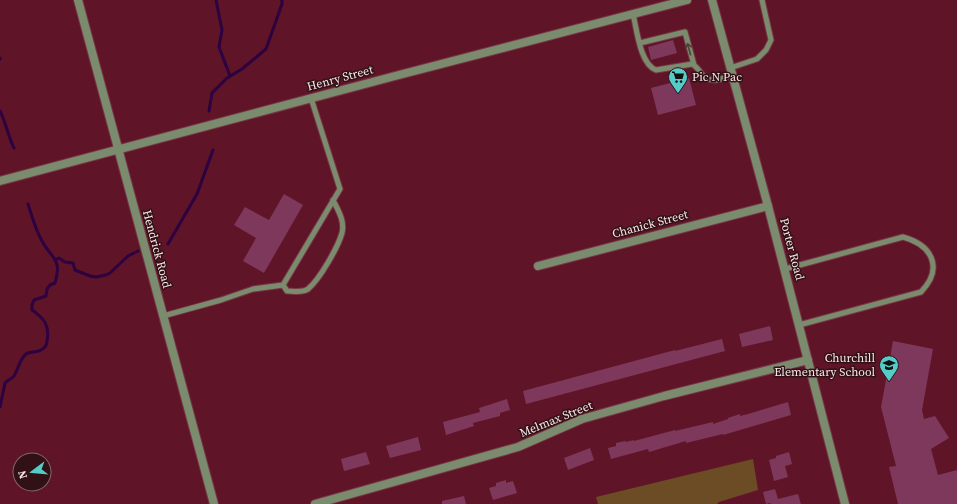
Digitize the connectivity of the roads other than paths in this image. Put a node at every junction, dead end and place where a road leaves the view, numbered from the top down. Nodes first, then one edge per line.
1 (78, 0) edge
2 (687, 0) edge
3 (712, 0) edge
4 (762, 0) edge
5 (633, 14) junction
6 (640, 43) junction
7 (694, 65) junction
8 (731, 72) junction
9 (311, 98) junction
10 (118, 150) junction
11 (0, 181) edge
12 (333, 200) junction
13 (768, 206) junction
14 (538, 266) dead end
15 (785, 269) junction
16 (283, 285) junction
17 (163, 316) junction
18 (799, 325) junction
19 (808, 360) junction
20 (214, 504) edge
21 (315, 504) edge
22 (845, 504) edge

1 - 10 street, Hendrick Road
2 - 5 street, Henry Street
3 - 8 street, Porter Road
4 - 8 lane
5 - 6 lane
5 - 9 street, Henry Street
6 - 7 lane
7 -> 6 lane
7 - 8 lane
8 - 13 street, Porter Road
9 - 10 street, Henry Street
9 - 12 lane
10 - 11 street, Henry Street
10 - 17 street, Hendrick Road
12 - 16 lane
12 - 16 lane
13 - 14 street, Chanick Street
13 - 15 street, Porter Road
15 - 18 street, Porter Road
15 - 18 lane
16 - 17 lane
17 - 20 street, Hendrick Road
18 - 19 street, Porter Road
19 - 21 street, Melmax Street
19 - 22 street, Porter Road

